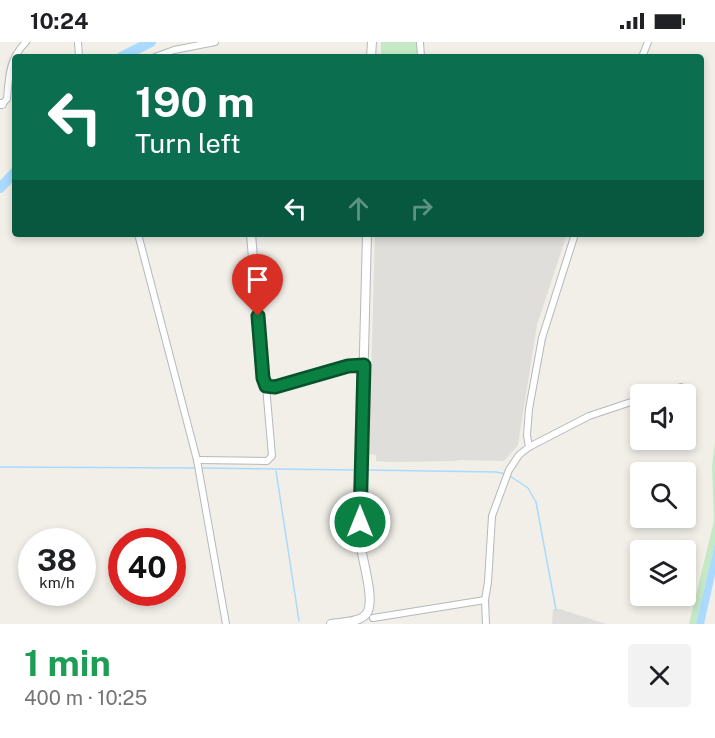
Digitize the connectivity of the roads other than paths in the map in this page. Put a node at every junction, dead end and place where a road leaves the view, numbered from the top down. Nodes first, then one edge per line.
1 (26, 42) edge
2 (215, 42) edge
3 (16, 54) edge
4 (163, 54) edge
5 (12, 59) edge
6 (1, 104) edge
7 (139, 237) edge
8 (251, 237) edge
9 (367, 237) edge
10 (574, 237) edge
11 (364, 365) junction
12 (266, 386) junction
13 (630, 402) edge
14 (529, 447) junction
15 (198, 466) junction
16 (485, 600) junction
17 (372, 618) edge
18 (226, 624) edge
19 (332, 624) edge
20 (486, 624) edge

1 - 3 street
2 - 4 street
5 - 6 street
7 - 15 street
8 - 12 street
9 - 11 street
10 - 14 street
11 - 12 street
11 - 17 street
12 - 15 street
13 - 14 street
14 - 16 street
15 - 18 street
16 - 17 street
16 - 20 street
17 - 19 street

